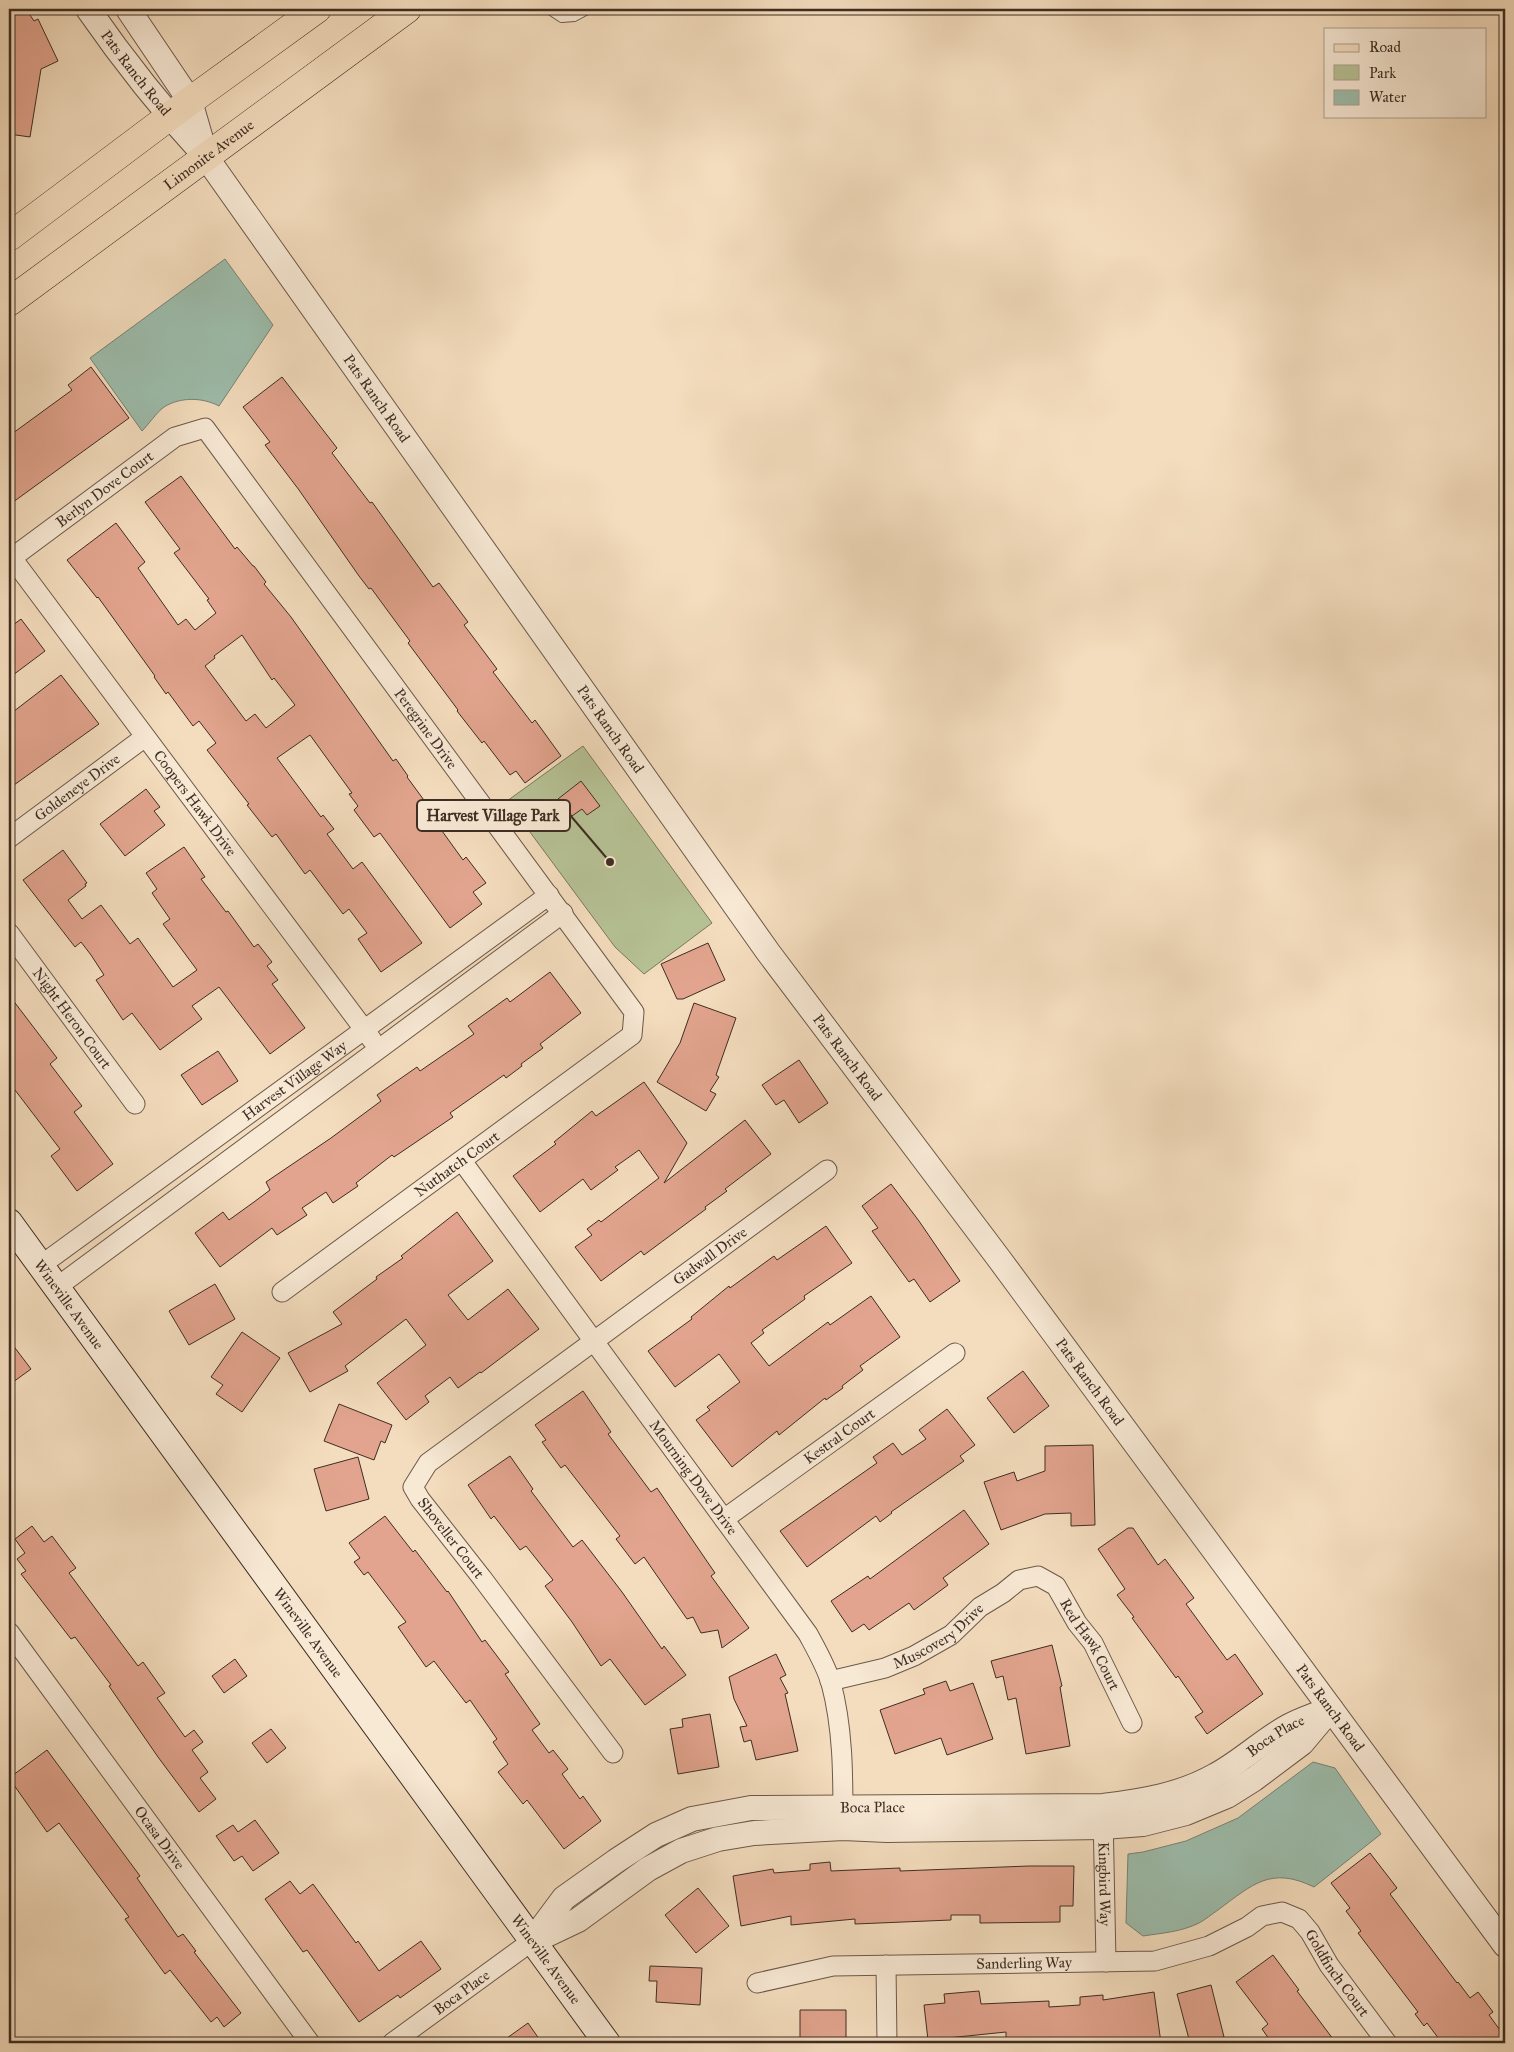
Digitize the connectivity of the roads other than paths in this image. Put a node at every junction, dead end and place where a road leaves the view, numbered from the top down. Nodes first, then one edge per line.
1 (88, 9) edge
2 (128, 9) edge
3 (318, 9) edge
4 (407, 9) edge
5 (587, 9) edge
6 (553, 10) edge
7 (179, 109) junction
8 (206, 157) junction
9 (9, 237) edge
10 (9, 302) edge
11 (205, 428) joint
12 (11, 559) edge
13 (145, 737) junction
14 (9, 838) edge
15 (549, 895) junction
16 (563, 913) junction
17 (9, 932) edge
18 (364, 1030) junction
19 (632, 1035) joint
20 (379, 1049) junction
21 (135, 1104) dead end
22 (462, 1160) junction
23 (827, 1170) dead end
24 (9, 1222) edge
25 (40, 1266) junction
26 (57, 1287) junction
27 (282, 1292) dead end
28 (594, 1341) junction
29 (955, 1353) dead end
30 (724, 1519) junction
31 (1038, 1576) joint
32 (9, 1632) edge
33 (830, 1681) junction
34 (1331, 1709) junction
35 (1132, 1724) dead end
36 (613, 1753) dead end
37 (1103, 1816) junction
38 (843, 1818) junction
39 (1282, 1912) joint
40 (532, 1941) junction
41 (1505, 1945) edge
42 (1106, 1962) junction
43 (886, 1965) junction
44 (757, 1984) dead end
45 (310, 2043) edge
46 (392, 2043) edge
47 (607, 2043) edge
48 (887, 2043) edge
49 (1387, 2043) edge

1 - 7 street, Pats Ranch Road
2 - 7 street, Pats Ranch Road
3 - 7 main road
4 - 8 main road, Limonite Avenue
5 - 6 lane
7 - 8 street, Pats Ranch Road
7 - 9 main road
8 - 10 main road, Limonite Avenue
8 - 34 street, Pats Ranch Road
11 - 12 street, Berlyn Dove Court
11 - 15 street, Peregrine Drive
12 - 13 street, Coopers Hawk Drive
13 - 14 street, Goldeneye Drive
13 - 18 street, Coopers Hawk Drive
15 - 16 street, Peregrine Drive
15 - 18 street, Harvest Village Way
16 - 19 street, Peregrine Drive
16 - 20 street, Harvest Village Way
17 - 21 street, Night Heron Court
18 - 20 street, Coopers Hawk Drive
18 - 25 street, Harvest Village Way
19 - 22 street, Nuthatch Court
20 - 26 street, Harvest Village Way
22 - 27 street, Nuthatch Court
22 - 28 street, Mourning Dove Drive
23 - 28 street, Gadwall Drive
24 - 25 main road, Wineville Avenue
25 - 26 main road, Wineville Avenue
26 - 40 main road, Wineville Avenue
28 - 30 street, Mourning Dove Drive
28 - 36 street, Shoveller Court
29 - 30 street, Kestral Court
30 - 33 street, Mourning Dove Drive
31 - 33 street, Muscovery Drive
31 - 35 street, Red Hawk Court
32 - 45 street, Ocasa Drive
33 - 38 street, Mourning Dove Drive
34 - 37 street, Boca Place
34 - 41 street, Pats Ranch Road
37 - 38 street, Boca Place
37 - 42 street, Kingbird Way
38 - 40 street, Boca Place
39 - 42 street, Sanderling Way
39 - 49 street, Goldfinch Court
40 - 46 street, Boca Place
40 - 47 main road, Wineville Avenue
42 - 43 street, Sanderling Way
43 - 44 street, Sanderling Way
43 - 48 street

